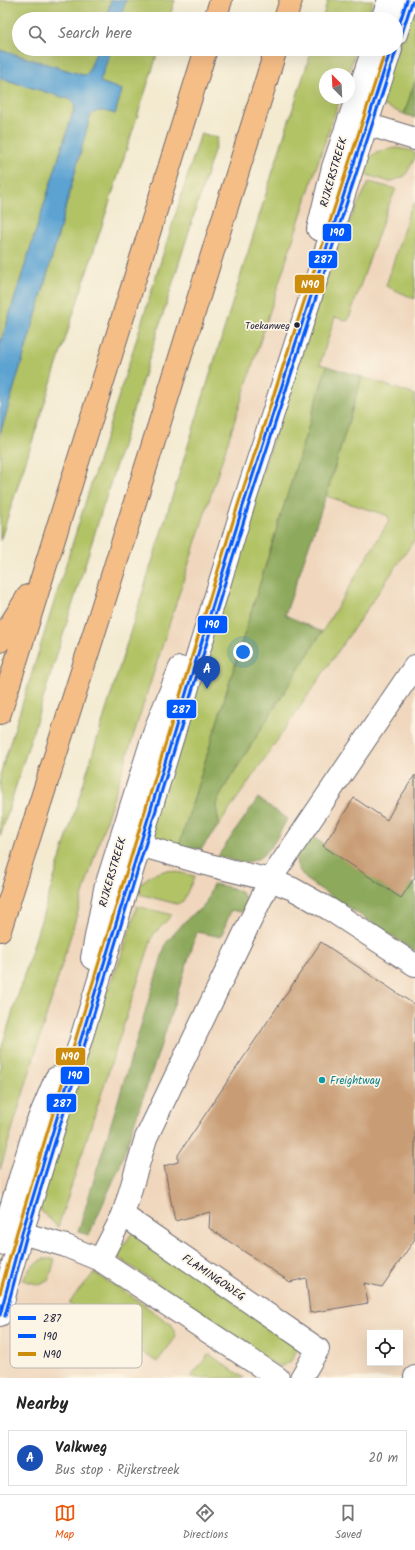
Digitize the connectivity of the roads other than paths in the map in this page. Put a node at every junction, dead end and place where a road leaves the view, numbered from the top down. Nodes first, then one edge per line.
1 (221, 0) edge
2 (291, 0) edge
3 (389, 0) edge
4 (407, 0) edge
5 (217, 12) edge
6 (287, 12) edge
7 (385, 12) edge
8 (403, 12) edge
9 (204, 56) edge
10 (274, 56) edge
11 (371, 56) edge
12 (388, 56) edge
13 (358, 121) junction
14 (415, 139) edge
15 (45, 569) junction
16 (0, 641) edge
17 (415, 666) edge
18 (0, 713) edge
19 (130, 843) junction
20 (270, 880) junction
21 (0, 930) edge
22 (415, 965) edge
23 (123, 1215) junction
24 (9, 1235) edge
25 (100, 1260) junction
26 (0, 1315) edge
27 (278, 1378) edge
28 (301, 1378) edge

1 - 5 highway
2 - 6 highway
3 - 7 street
4 - 8 street
9 - 15 highway
10 - 21 highway
11 - 13 street, RIJKERSTREEK
12 - 13 street, RIJKERSTREEK
13 - 14 street
13 - 19 street, RIJKERSTREEK
15 - 16 highway
15 - 18 highway
17 - 20 street
19 - 20 street
19 - 24 street, RIJKERSTREEK
20 - 22 street
20 - 23 street
23 - 25 street
23 - 28 street, FLAMINGOWEG
24 - 25 street
24 - 26 street, RIJKERSTREEK
25 - 27 street

